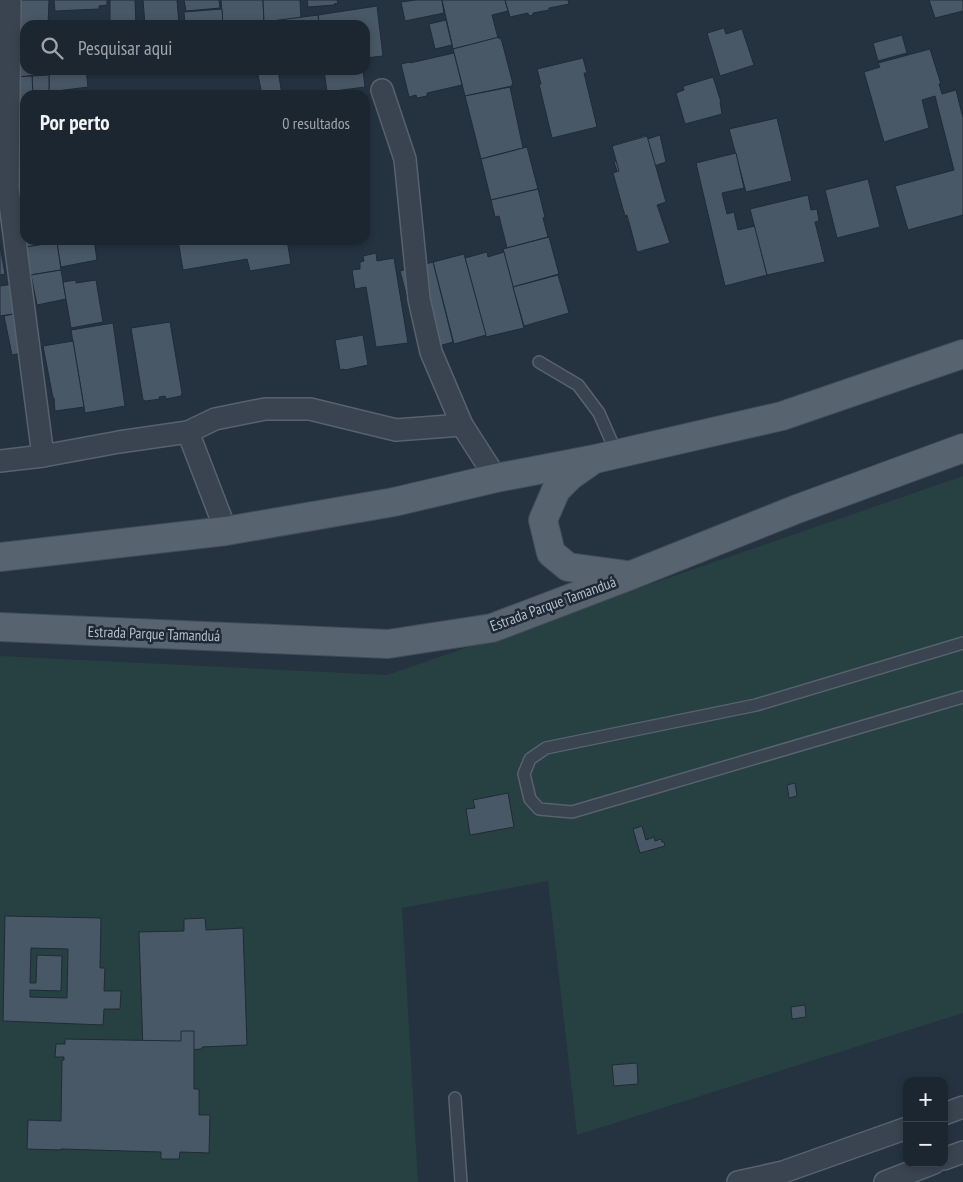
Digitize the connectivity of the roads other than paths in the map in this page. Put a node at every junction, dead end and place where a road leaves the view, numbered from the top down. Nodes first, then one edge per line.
1 (10, 0) edge
2 (382, 90) dead end
3 (963, 354) edge
4 (539, 362) dead end
5 (462, 425) junction
6 (188, 432) junction
7 (963, 448) edge
8 (43, 456) junction
9 (606, 456) junction
10 (0, 462) edge
11 (496, 478) junction
12 (226, 531) junction
13 (0, 557) edge
14 (629, 576) junction
15 (0, 627) edge
16 (963, 643) edge
17 (963, 697) edge
18 (455, 1098) dead end
19 (963, 1107) edge
20 (948, 1113) edge
21 (903, 1130) edge
22 (963, 1152) edge
23 (948, 1158) edge
24 (924, 1167) edge
25 (783, 1177) edge
26 (461, 1182) edge
27 (738, 1182) edge
28 (885, 1182) edge

1 - 8 street
2 - 5 street
3 - 9 main road
4 - 9 lane
5 - 6 street
5 - 11 street
6 - 8 street
6 - 12 street
7 - 14 main road, Estrada Parque Tamanduá
8 - 10 street
9 - 11 main road
9 - 14 main road
11 - 12 main road
12 - 13 main road
14 - 15 main road, Estrada Parque Tamanduá
16 - 17 lane
18 - 26 lane
19 - 20 street
21 - 25 street
22 - 23 street
24 - 28 street
25 - 27 street

